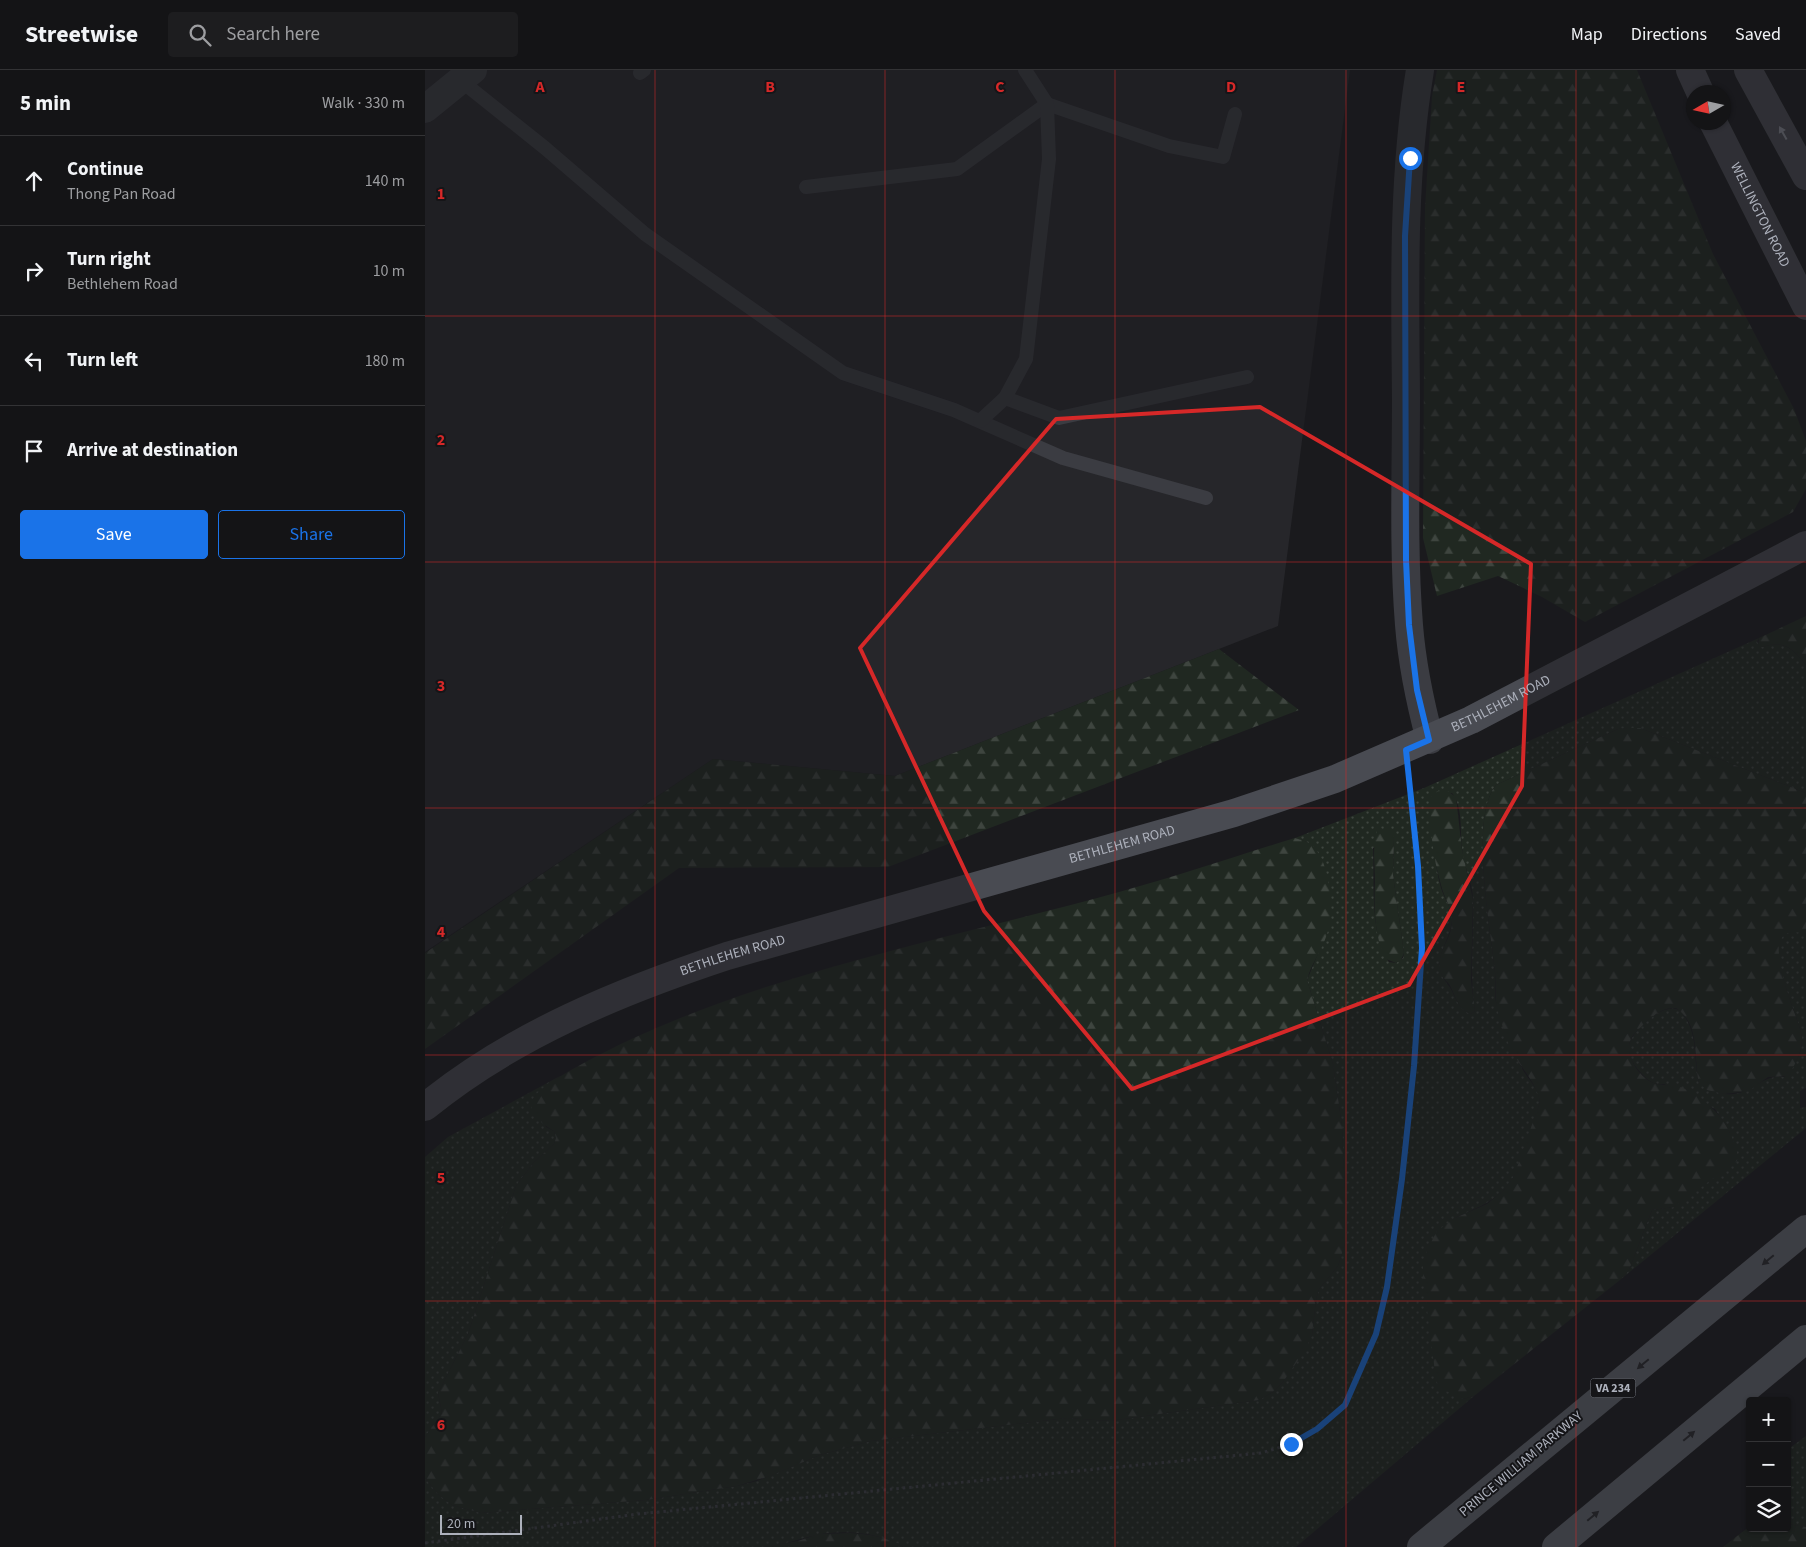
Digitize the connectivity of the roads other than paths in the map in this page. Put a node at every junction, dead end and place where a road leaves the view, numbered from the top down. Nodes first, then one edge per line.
1 (1025, 70) edge
2 (1421, 70) edge
3 (1690, 70) edge
4 (1748, 70) edge
5 (466, 75) edge
6 (1697, 85) edge
7 (1047, 104) junction
8 (425, 109) edge
9 (1235, 114) dead end
10 (1717, 130) edge
11 (1806, 176) edge
12 (806, 187) dead end
13 (1806, 306) edge
14 (1247, 377) dead end
15 (1005, 398) junction
16 (980, 421) junction
17 (1206, 498) dead end
18 (1806, 545) edge
19 (1418, 745) junction
20 (425, 1107) edge
21 (1806, 1229) edge
22 (1806, 1339) edge
23 (1421, 1547) edge
24 (1556, 1547) edge

1 - 7 lane
2 - 19 street
3 - 6 street
11 -> 4 street
5 - 8 street
5 - 16 lane
7 - 9 lane
7 - 12 lane
7 - 15 lane
10 - 13 street, WELLINGTON ROAD
14 - 15 lane
15 - 16 lane
16 - 17 lane
18 - 19 street, BETHLEHEM ROAD
19 - 20 street, BETHLEHEM ROAD
21 -> 23 highway, PRINCE WILLIAM PARKWAY / VA 234
24 -> 22 highway

